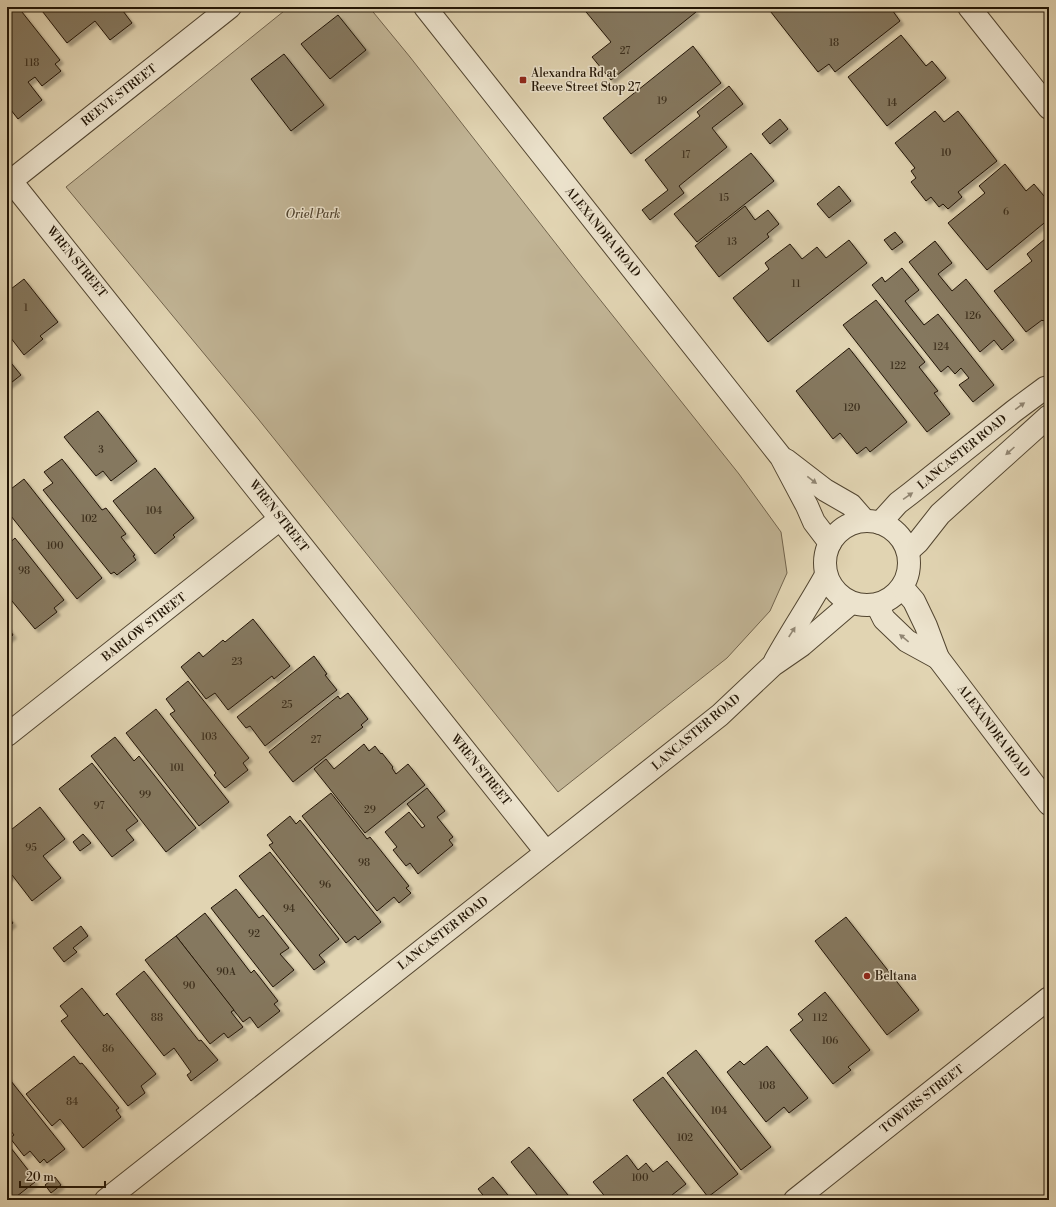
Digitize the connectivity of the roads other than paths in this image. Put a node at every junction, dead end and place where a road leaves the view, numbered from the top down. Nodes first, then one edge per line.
1 (230, 7) edge
2 (425, 7) edge
3 (969, 7) edge
4 (1049, 108) edge
5 (9, 182) edge
6 (1049, 387) edge
7 (1049, 416) edge
8 (781, 457) junction
9 (280, 518) junction
10 (872, 522) junction
11 (830, 543) junction
12 (908, 551) junction
13 (826, 575) junction
14 (902, 588) junction
15 (851, 603) junction
16 (877, 604) junction
17 (938, 658) junction
18 (773, 666) junction
19 (7, 735) edge
20 (1049, 804) edge
21 (546, 852) junction
22 (1049, 998) edge
23 (109, 1199) edge
24 (795, 1200) edge

1 - 5 street, REEVE STREET
2 - 8 street, ALEXANDRA ROAD
3 - 4 street
5 - 9 street, WREN STREET
10 -> 6 street, LANCASTER ROAD
7 -> 12 street
8 -> 10 street, ALEXANDRA ROAD
8 - 11 street, ALEXANDRA ROAD
9 - 19 street, BARLOW STREET
9 - 21 street, WREN STREET
10 - 11 street
10 - 12 street
11 - 13 street
12 - 14 street
13 - 15 street
18 -> 13 street, LANCASTER ROAD
14 - 16 street
14 - 17 street, ALEXANDRA ROAD
15 - 16 street
15 - 18 street, LANCASTER ROAD
17 -> 16 street, ALEXANDRA ROAD
17 - 20 street, ALEXANDRA ROAD
18 - 21 street, LANCASTER ROAD
21 - 23 street, LANCASTER ROAD
22 - 24 street, TOWERS STREET

